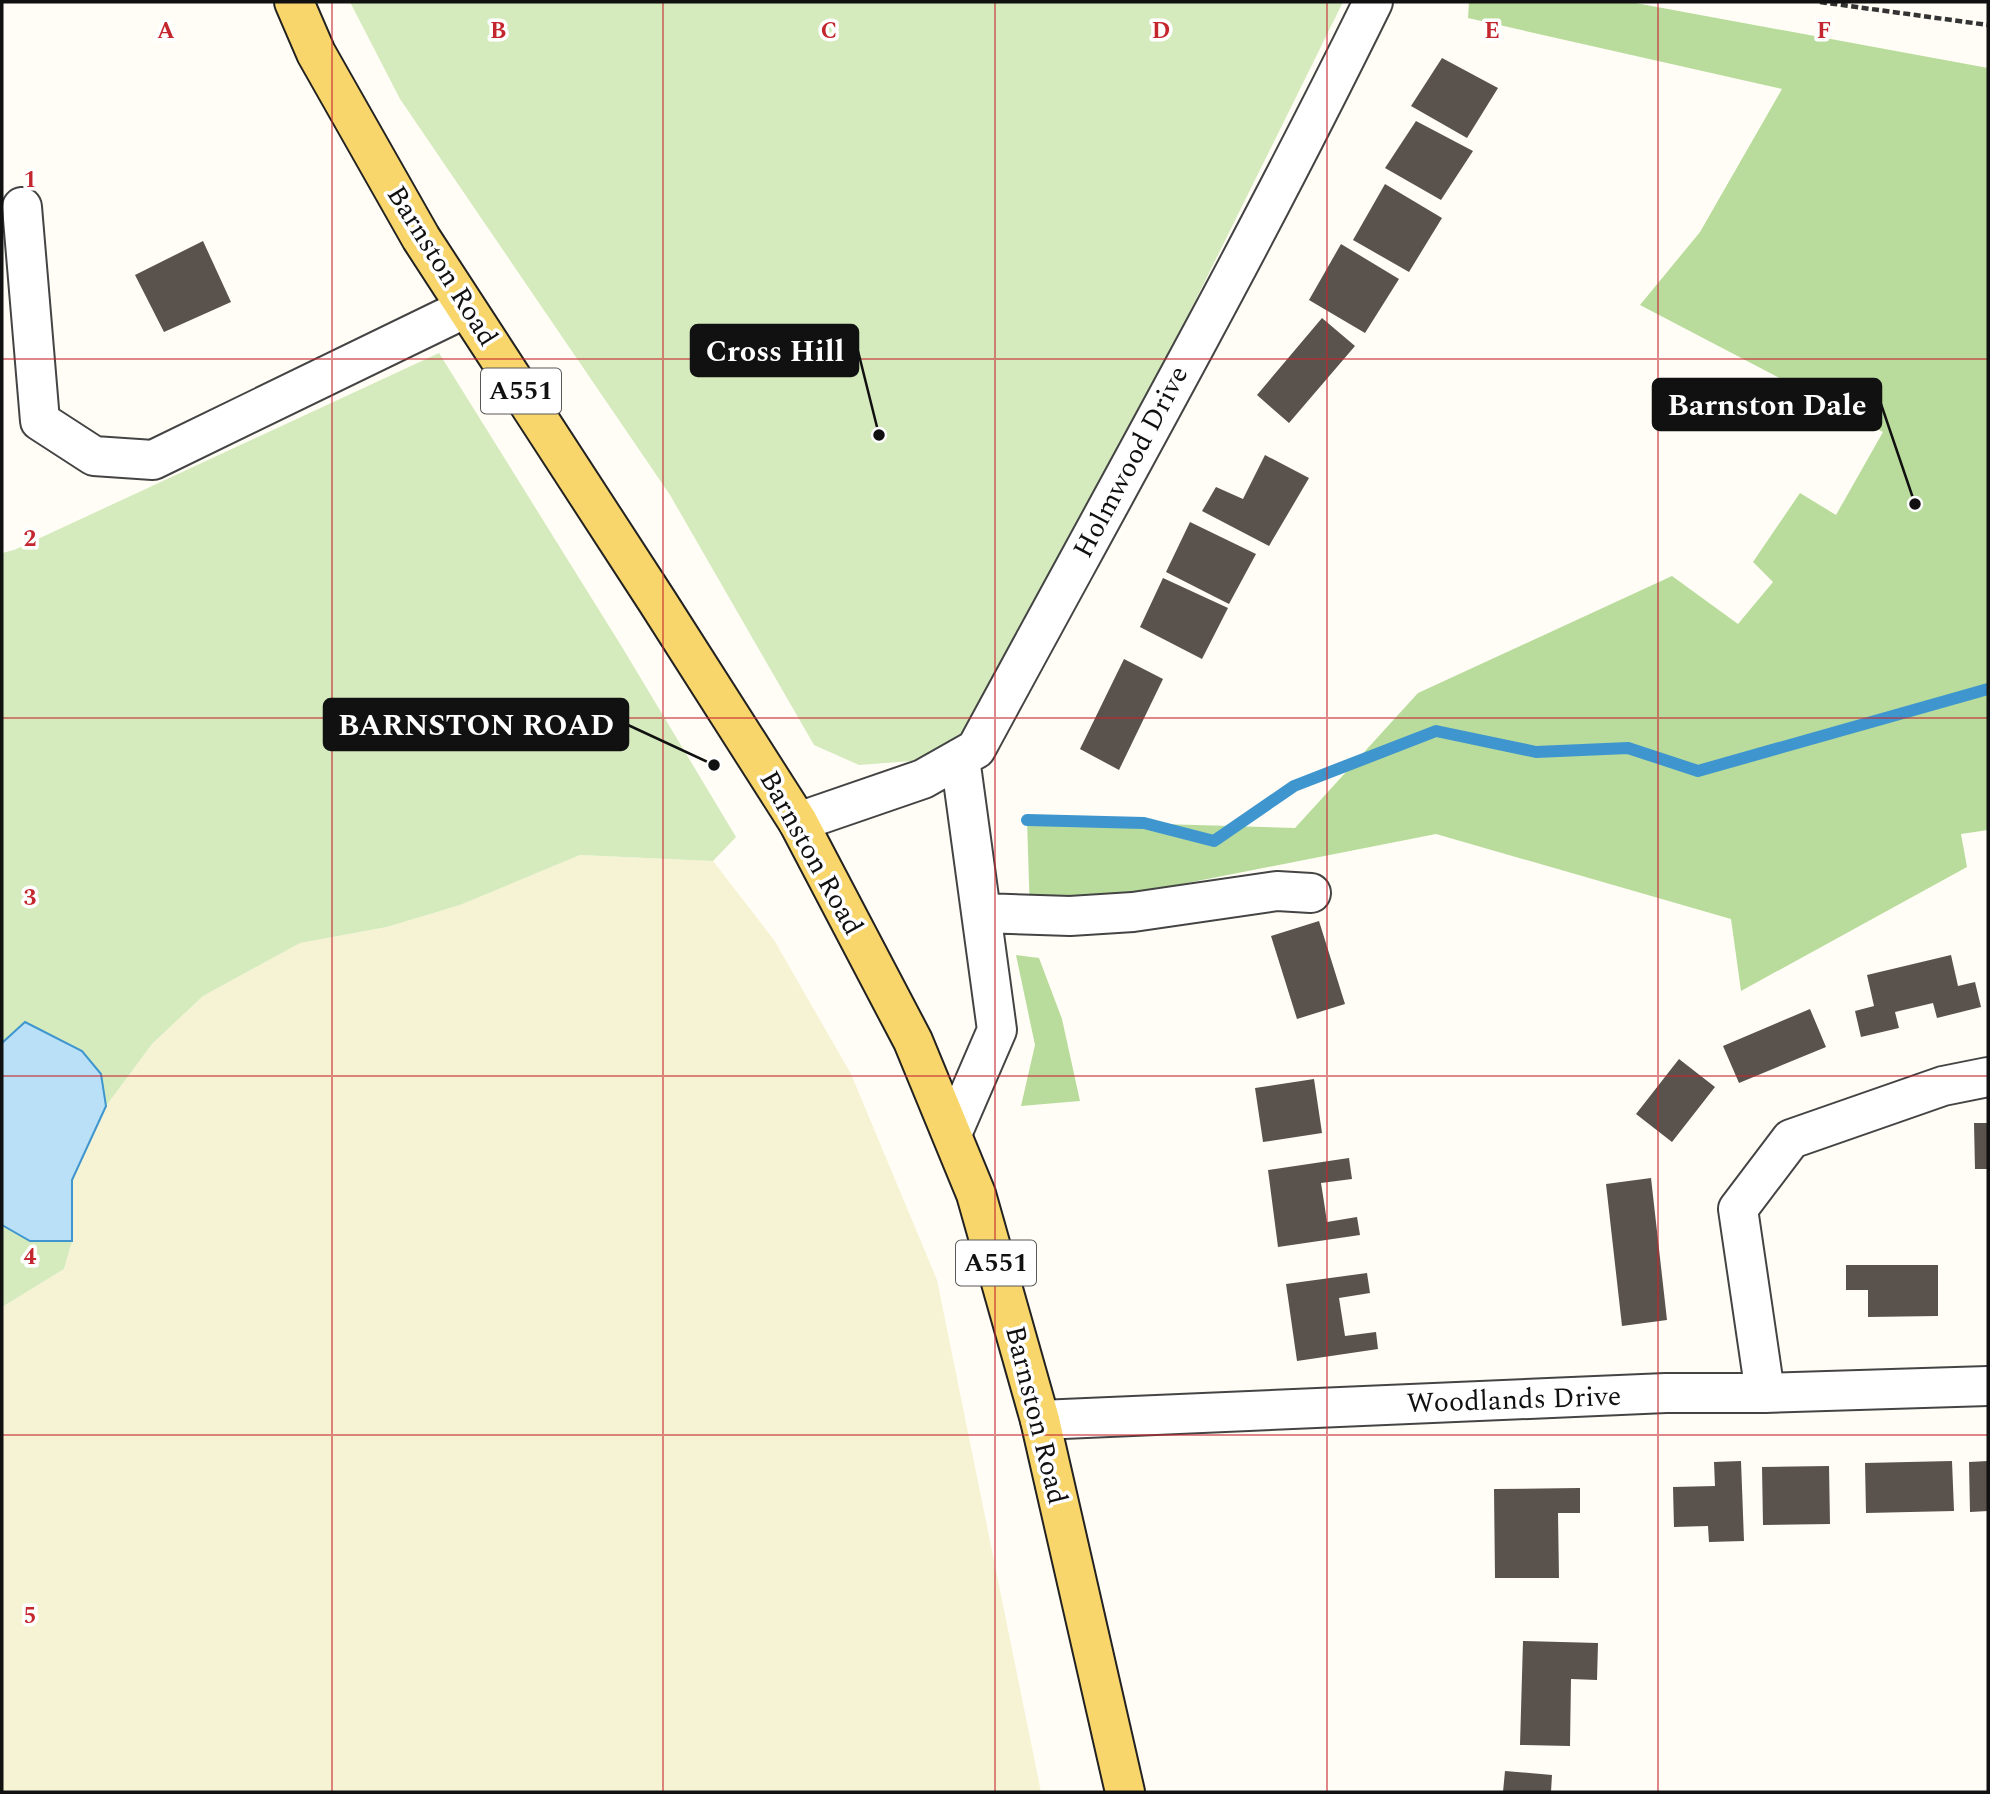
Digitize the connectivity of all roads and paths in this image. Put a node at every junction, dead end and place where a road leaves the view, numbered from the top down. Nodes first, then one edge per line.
1 (294, 2) edge
2 (1373, 2) edge
3 (1820, 2) edge
4 (1988, 25) edge
5 (22, 207) dead end
6 (466, 307) junction
7 (960, 758) junction
8 (797, 822) junction
9 (1311, 893) dead end
10 (982, 913) junction
11 (1988, 1077) edge
12 (952, 1134) junction
13 (1988, 1386) edge
14 (1765, 1393) junction
15 (1040, 1420) junction
16 (1125, 1792) edge

1 - 6 main road, Barnston Road / A551
2 - 7 street, Holmwood Drive
3 - 4 path
5 - 6 street
6 - 8 main road, Barnston Road / A551
7 - 8 street, Holmwood Drive
7 - 10 street
8 - 12 main road, Barnston Road / A551
9 - 10 street
10 - 12 street
11 - 14 street
12 - 15 main road, Barnston Road / A551
13 - 14 street, Woodlands Drive
14 - 15 street, Woodlands Drive
15 - 16 main road, Barnston Road / A551

